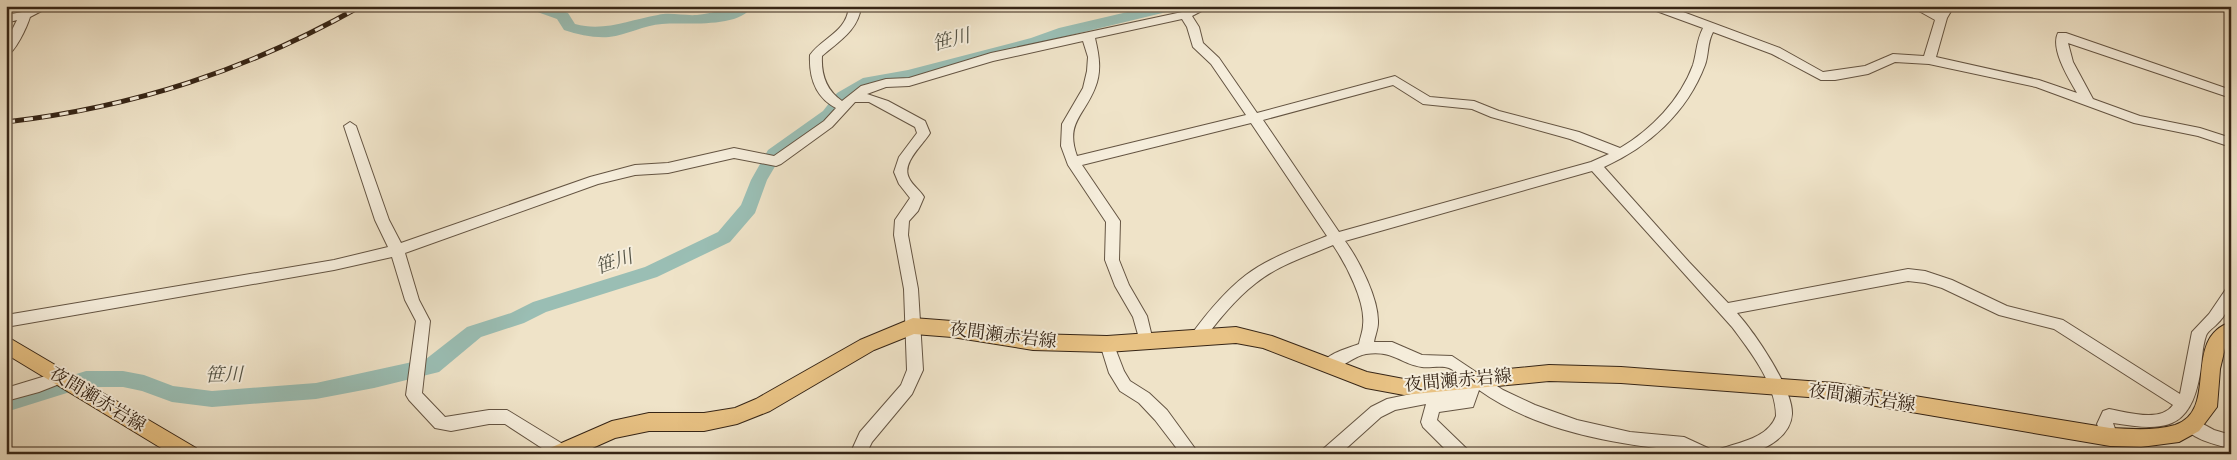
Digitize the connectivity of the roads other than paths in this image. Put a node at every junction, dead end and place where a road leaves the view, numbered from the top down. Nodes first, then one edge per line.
1 (53, 6) edge
2 (855, 6) edge
3 (1205, 6) edge
4 (1655, 6) edge
5 (1916, 6) edge
6 (1948, 6) edge
7 (42, 8) edge
8 (1185, 15) junction
9 (25, 16) junction
10 (1941, 18) junction
11 (6, 19) edge
12 (1710, 26) junction
13 (1088, 36) junction
14 (6, 52) edge
15 (1929, 60) junction
16 (2231, 94) edge
17 (2088, 102) junction
18 (843, 104) junction
19 (1254, 118) junction
20 (350, 126) dead end
21 (2231, 143) edge
22 (1622, 154) junction
23 (1074, 162) junction
24 (1595, 166) junction
25 (1337, 238) junction
26 (398, 250) junction
27 (2231, 293) edge
28 (1724, 309) junction
29 (6, 321) edge
30 (912, 326) junction
31 (2231, 329) edge
32 (1196, 338) junction
33 (1146, 341) junction
34 (6, 344) edge
35 (1107, 344) junction
36 (1365, 348) junction
37 (1329, 365) junction
38 (70, 382) junction
39 (1473, 383) junction
40 (1775, 387) junction
41 (6, 395) edge
42 (2182, 402) junction
43 (2192, 425) junction
44 (2110, 437) junction
45 (2231, 442) edge
46 (562, 453) edge
47 (189, 454) edge
48 (858, 454) edge
49 (1191, 454) edge
50 (1328, 454) edge
51 (1461, 454) edge
52 (1704, 454) edge
53 (1726, 454) edge

1 - 7 street
2 - 18 street
3 - 8 street
4 - 12 street
5 - 10 street
6 - 10 street
7 - 9 street
8 - 13 street
8 - 19 street
9 - 11 street
9 - 14 street
10 - 15 street
12 - 15 street
12 - 22 street
13 - 18 street
13 - 23 street
15 - 17 street
16 - 17 street
17 - 21 street
18 - 26 street
18 - 30 street
19 - 22 street
19 - 23 street
19 - 25 street
20 - 26 street
22 - 24 street
23 - 33 street
24 - 25 street
24 - 28 street
25 - 32 street
25 - 36 street
26 - 29 street
26 - 46 street
27 - 42 street
28 - 40 street
28 - 42 street
30 - 35 main road, 夜間瀬赤岩線
30 - 46 main road, 夜間瀬赤岩線
30 - 48 street
31 - 43 main road
32 - 33 main road, 夜間瀬赤岩線
32 - 37 main road, 夜間瀬赤岩線
33 - 35 main road, 夜間瀬赤岩線
34 - 38 main road, 夜間瀬赤岩線
35 - 49 street
36 - 37 street
36 - 39 street
37 - 39 main road, 夜間瀬赤岩線
38 - 41 street
38 - 47 main road, 夜間瀬赤岩線
39 - 40 main road, 夜間瀬赤岩線
39 - 50 street
39 - 51 street
39 - 52 street
40 - 44 main road, 夜間瀬赤岩線
40 - 53 street
42 - 44 street
43 - 44 main road, 夜間瀬赤岩線
43 - 45 street

